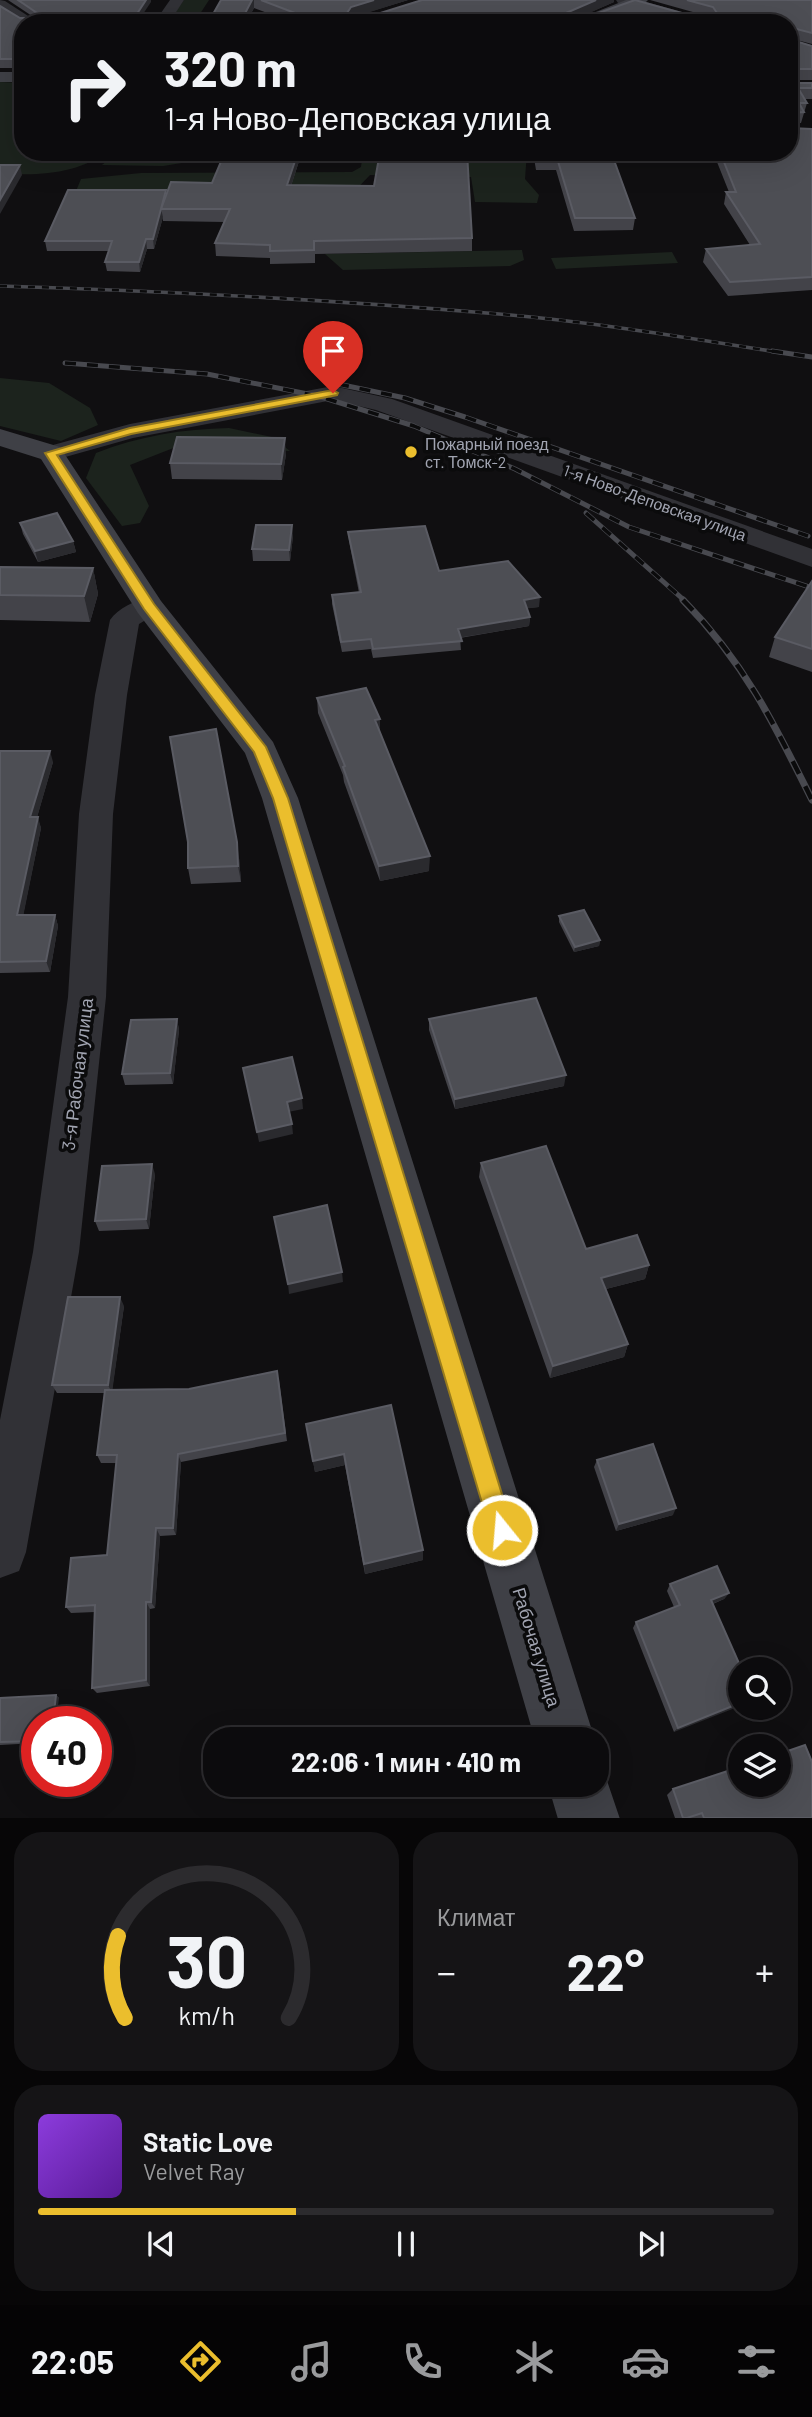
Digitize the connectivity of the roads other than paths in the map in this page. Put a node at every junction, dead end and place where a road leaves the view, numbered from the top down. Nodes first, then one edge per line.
1 (632, 1) edge
2 (0, 4) edge
3 (17, 14) edge
4 (599, 14) edge
5 (676, 14) edge
6 (0, 437) edge
7 (51, 453) junction
8 (812, 559) edge
9 (149, 606) junction
10 (0, 1552) edge
11 (561, 1727) edge
12 (583, 1797) edge
13 (589, 1818) edge

1 - 4 street
1 - 5 street
2 - 3 street
6 - 7 street
7 - 8 street, 1-я Ново-Деповская улица
7 - 9 street, Рабочая улица
9 - 10 street, 3-я Рабочая улица
9 - 11 street, Рабочая улица
12 - 13 street

